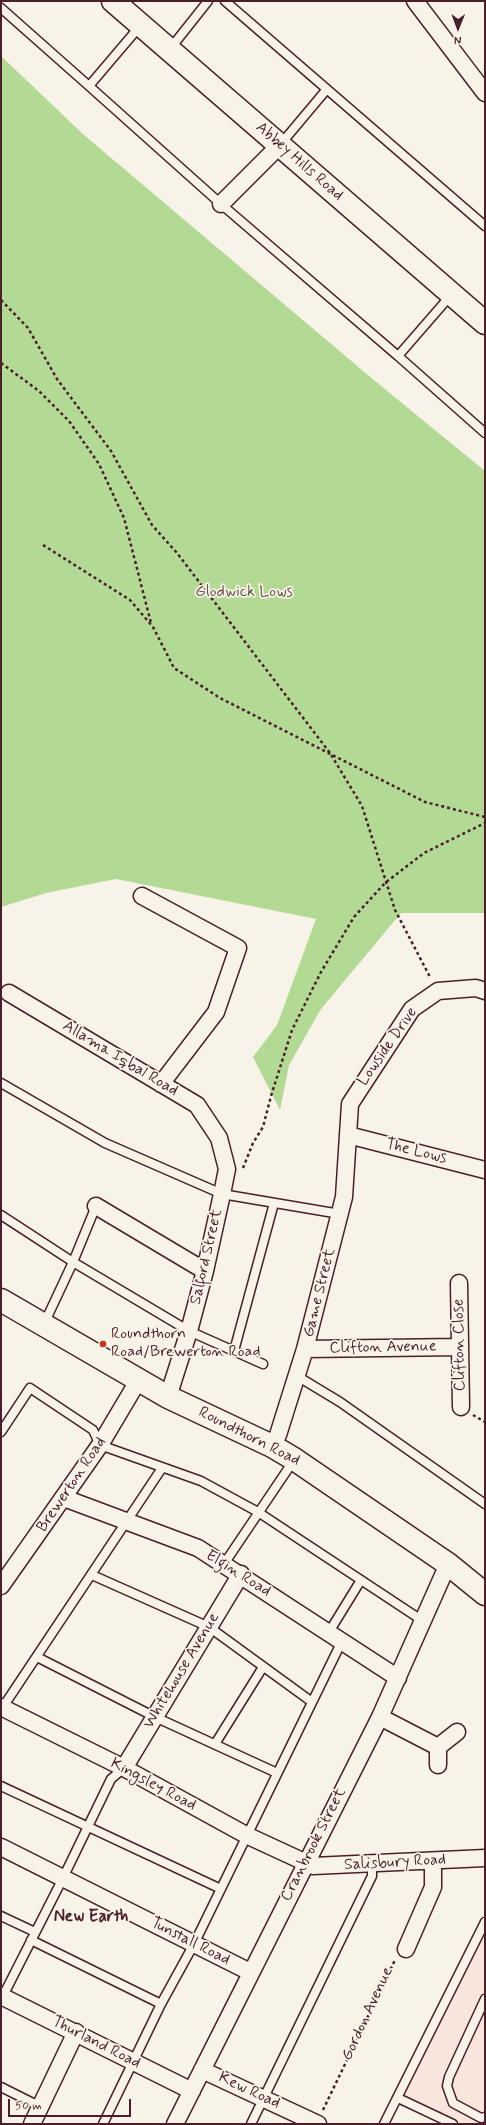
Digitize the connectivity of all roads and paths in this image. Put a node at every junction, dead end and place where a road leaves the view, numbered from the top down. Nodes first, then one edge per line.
1 (113, 1) edge
2 (208, 1) edge
3 (225, 1) edge
4 (415, 1) edge
5 (1, 8) edge
6 (140, 25) junction
7 (169, 50) junction
8 (89, 86) junction
9 (327, 89) junction
10 (485, 93) edge
11 (280, 145) junction
12 (221, 204) junction
13 (485, 226) edge
14 (451, 294) junction
15 (1, 300) edge
16 (485, 323) edge
17 (398, 356) junction
18 (1, 363) edge
19 (485, 433) edge
20 (43, 545) dead end
21 (151, 624) junction
22 (330, 753) junction
23 (485, 817) edge
24 (485, 823) edge
25 (385, 883) junction
26 (142, 896) dead end
27 (438, 991) junction
28 (485, 991) edge
29 (9, 993) dead end
30 (1, 1083) edge
31 (161, 1084) junction
32 (348, 1135) junction
33 (219, 1138) joint
34 (243, 1170) dead end
35 (485, 1170) edge
36 (222, 1194) junction
37 (274, 1204) junction
38 (96, 1206) joint
39 (340, 1214) junction
40 (1, 1215) edge
41 (73, 1262) junction
42 (205, 1271) junction
43 (459, 1283) dead end
44 (1, 1300) edge
45 (44, 1325) junction
46 (189, 1331) junction
47 (460, 1347) junction
48 (305, 1349) junction
49 (234, 1351) junction
50 (263, 1364) dead end
51 (297, 1376) junction
52 (138, 1381) junction
53 (168, 1397) junction
54 (461, 1406) dead end
55 (1, 1432) edge
56 (100, 1445) junction
57 (272, 1446) junction
58 (294, 1459) junction
59 (162, 1468) junction
60 (64, 1498) junction
61 (485, 1504) edge
62 (258, 1512) junction
63 (127, 1522) junction
64 (224, 1564) junction
65 (448, 1564) junction
66 (240, 1574) junction
67 (92, 1575) junction
68 (361, 1580) junction
69 (2, 1581) edge
70 (485, 1594) edge
71 (423, 1621) junction
72 (209, 1628) junction
73 (335, 1637) junction
74 (37, 1657) junction
75 (263, 1667) junction
76 (398, 1678) junction
77 (312, 1702) junction
78 (2, 1709) edge
79 (155, 1717) junction
80 (380, 1717) junction
81 (456, 1732) dead end
82 (216, 1744) junction
83 (438, 1747) junction
84 (438, 1765) dead end
85 (124, 1768) junction
86 (277, 1773) junction
87 (1, 1786) edge
88 (88, 1827) junction
89 (246, 1835) junction
90 (1, 1847) edge
91 (485, 1858) edge
92 (433, 1861) junction
93 (305, 1862) junction
94 (372, 1865) junction
95 (63, 1878) junction
96 (221, 1889) junction
97 (1, 1916) edge
98 (485, 1922) edge
99 (33, 1936) junction
100 (194, 1944) junction
101 (406, 1949) joint
102 (250, 1972) junction
103 (2, 1996) edge
104 (485, 1999) edge
105 (161, 2004) junction
106 (76, 2032) junction
107 (133, 2061) junction
108 (202, 2070) junction
109 (1, 2087) edge
110 (192, 2091) junction
111 (264, 2098) junction
112 (398, 2098) junction
113 (41, 2107) junction
114 (485, 2117) edge
115 (32, 2124) edge
116 (103, 2124) edge
117 (175, 2124) edge
118 (251, 2124) edge
119 (317, 2124) edge
120 (384, 2124) edge
121 (453, 2124) edge

1 - 6 street, Abbey Hills Road
2 - 7 lane
3 - 9 lane
4 - 10 street
5 - 8 lane
6 - 7 street, Abbey Hills Road
6 - 8 lane
7 - 11 street, Abbey Hills Road
8 - 12 lane
9 - 11 lane
9 - 13 lane
11 - 12 street
11 - 14 street, Abbey Hills Road
12 - 17 lane
14 - 16 street, Abbey Hills Road
14 - 17 lane
15 - 22 path
17 - 19 lane
18 - 21 path
20 - 21 path
21 - 22 path
22 - 23 path
22 - 25 path
24 - 25 path
25 - 27 path
25 - 34 path
26 - 31 street
27 - 28 street
27 - 32 street, Lowside Drive
29 - 31 street, Allama Iqbal Road
30 - 36 lane
31 - 33 street, Allama Iqbal Road
32 - 35 street, The Lows
32 - 39 street, Game Street
33 - 36 street, Salford Street
36 - 37 lane
36 - 42 street, Salford Street
37 - 39 lane
37 - 49 lane
38 - 41 lane
38 - 42 street
39 - 48 street, Game Street
40 - 41 lane
41 - 45 lane
41 - 46 lane
42 - 46 street, Salford Street
43 - 47 street, Clifton Close
44 - 45 street, Roundthorn Road
45 - 52 street, Roundthorn Road
46 - 49 lane
46 - 53 street, Salford Street
47 - 48 street, Clifton Avenue
47 - 54 street, Clifton Close
48 - 51 street, Game Street
49 - 50 lane
51 - 57 street, Game Street
51 - 61 lane
52 - 53 street, Roundthorn Road
52 - 56 street, Brewerton Road
53 - 57 street, Roundthorn Road
55 - 56 lane
56 - 59 lane
56 - 60 street, Brewerton Road
57 - 58 street, Roundthorn Road
58 - 62 lane
58 - 65 street, Roundthorn Road
59 - 62 lane
59 - 63 lane
60 - 63 street, Elgin Road
60 - 69 street, Brewerton Road
62 - 64 lane
62 - 68 lane
63 - 64 street, Elgin Road
63 - 67 lane
64 - 66 street, Elgin Road
65 - 70 street, Roundthorn Road
65 - 71 street, Cranbrook Street
66 - 72 street, Whitehouse Avenue
66 - 73 street, Elgin Road
67 - 72 lane
67 - 74 lane
68 - 71 lane
68 - 73 lane
71 - 76 street, Cranbrook Street
72 - 75 lane
72 - 79 street, Whitehouse Avenue
73 - 76 street, Elgin Road
73 - 77 lane
74 - 78 lane
74 - 79 lane
75 - 77 lane
75 - 82 lane
76 - 80 street, Cranbrook Street
77 - 86 lane
78 - 85 street, Kingsley Road
79 - 82 lane
79 - 85 street, Whitehouse Avenue
80 - 83 street
80 - 93 street, Cranbrook Street
81 - 83 street
82 - 86 lane
83 - 84 street
85 - 88 lane
85 - 89 street, Kingsley Road
86 - 89 lane
87 - 88 lane
88 - 95 lane
88 - 96 lane
89 - 93 street, Kingsley Road
89 - 96 lane
90 - 95 street, Tunstall Road
91 - 92 street, Salisbury Road
92 - 94 street, Salisbury Road
92 - 101 street
93 - 94 street, Salisbury Road
93 - 102 street, Cranbrook Street
94 - 111 lane
95 - 99 lane
95 - 100 street, Tunstall Road
96 - 100 lane
97 - 99 lane
98 - 112 lane
99 - 103 lane
99 - 105 lane
100 - 102 street, Tunstall Road
100 - 105 lane
101 - 119 path, Gordon Avenue
102 - 108 street, Cranbrook Street
103 - 106 street, Thurland Road
104 - 114 lane
105 - 107 lane
106 - 107 street, Thurland Road
106 - 113 street
107 - 110 street, Thurland Road
107 - 116 lane
108 - 110 street, Cranbrook Street
108 - 111 street, Kew Road
109 - 113 lane
110 - 117 street, Cranbrook Street
111 - 118 lane
111 - 119 street, Kew Road
112 - 120 lane
112 - 121 lane
113 - 115 street

